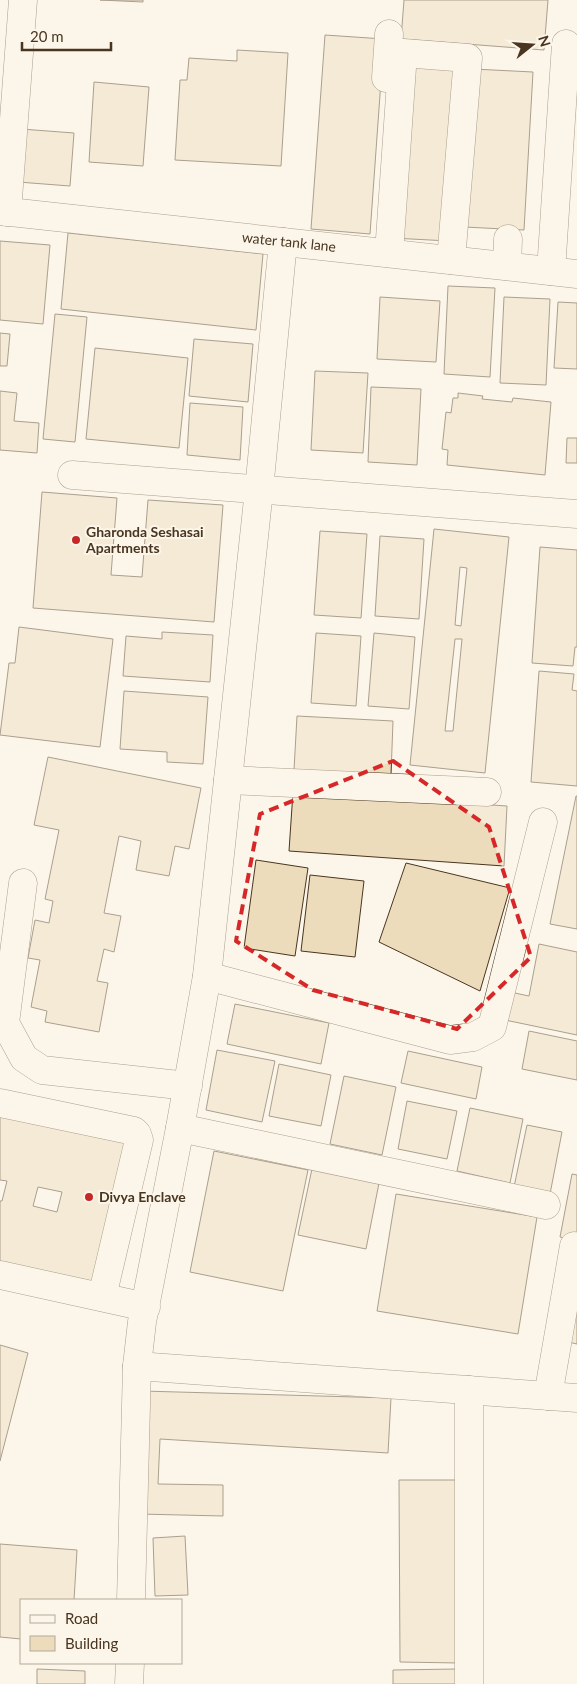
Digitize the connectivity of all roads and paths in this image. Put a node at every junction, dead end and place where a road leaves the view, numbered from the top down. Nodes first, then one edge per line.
1 (23, 0) edge
2 (389, 34) dead end
3 (566, 44) dead end
4 (3, 211) edge
5 (538, 239) dead end
6 (508, 240) dead end
7 (284, 242) junction
8 (381, 252) junction
9 (451, 260) junction
10 (507, 266) junction
11 (555, 272) edge
12 (72, 475) dead end
13 (259, 490) junction
14 (577, 514) edge
15 (228, 780) junction
16 (487, 792) dead end
17 (543, 822) dead end
18 (23, 883) dead end
19 (207, 976) junction
20 (188, 1086) junction
21 (0, 1103) edge
22 (180, 1128) junction
23 (546, 1205) dead end
24 (574, 1246) dead end
25 (0, 1275) edge
26 (102, 1297) junction
27 (146, 1307) junction
28 (137, 1366) junction
29 (470, 1390) junction
30 (548, 1396) junction
31 (577, 1398) edge
32 (131, 1599) edge
33 (130, 1664) edge
34 (129, 1684) edge
35 (469, 1684) edge

1 - 4 street
2 - 8 street
3 - 11 street
4 - 7 street, water tank lane
5 - 11 street
6 - 10 street
7 - 8 street, water tank lane
7 - 13 street
8 - 9 street, water tank lane
8 - 9 street
9 - 10 street, water tank lane
10 - 11 street, water tank lane
12 - 13 street
13 - 14 street
13 - 15 street
15 - 16 street
15 - 19 street
17 - 19 street
18 - 20 street
19 - 20 street
20 - 22 street
21 - 26 street
22 - 23 street
22 - 27 street
24 - 30 street
25 - 26 street
26 - 27 street
27 - 28 street
28 - 29 street
28 - 32 street
29 - 30 street
29 - 35 street
30 - 31 street
33 - 34 street

